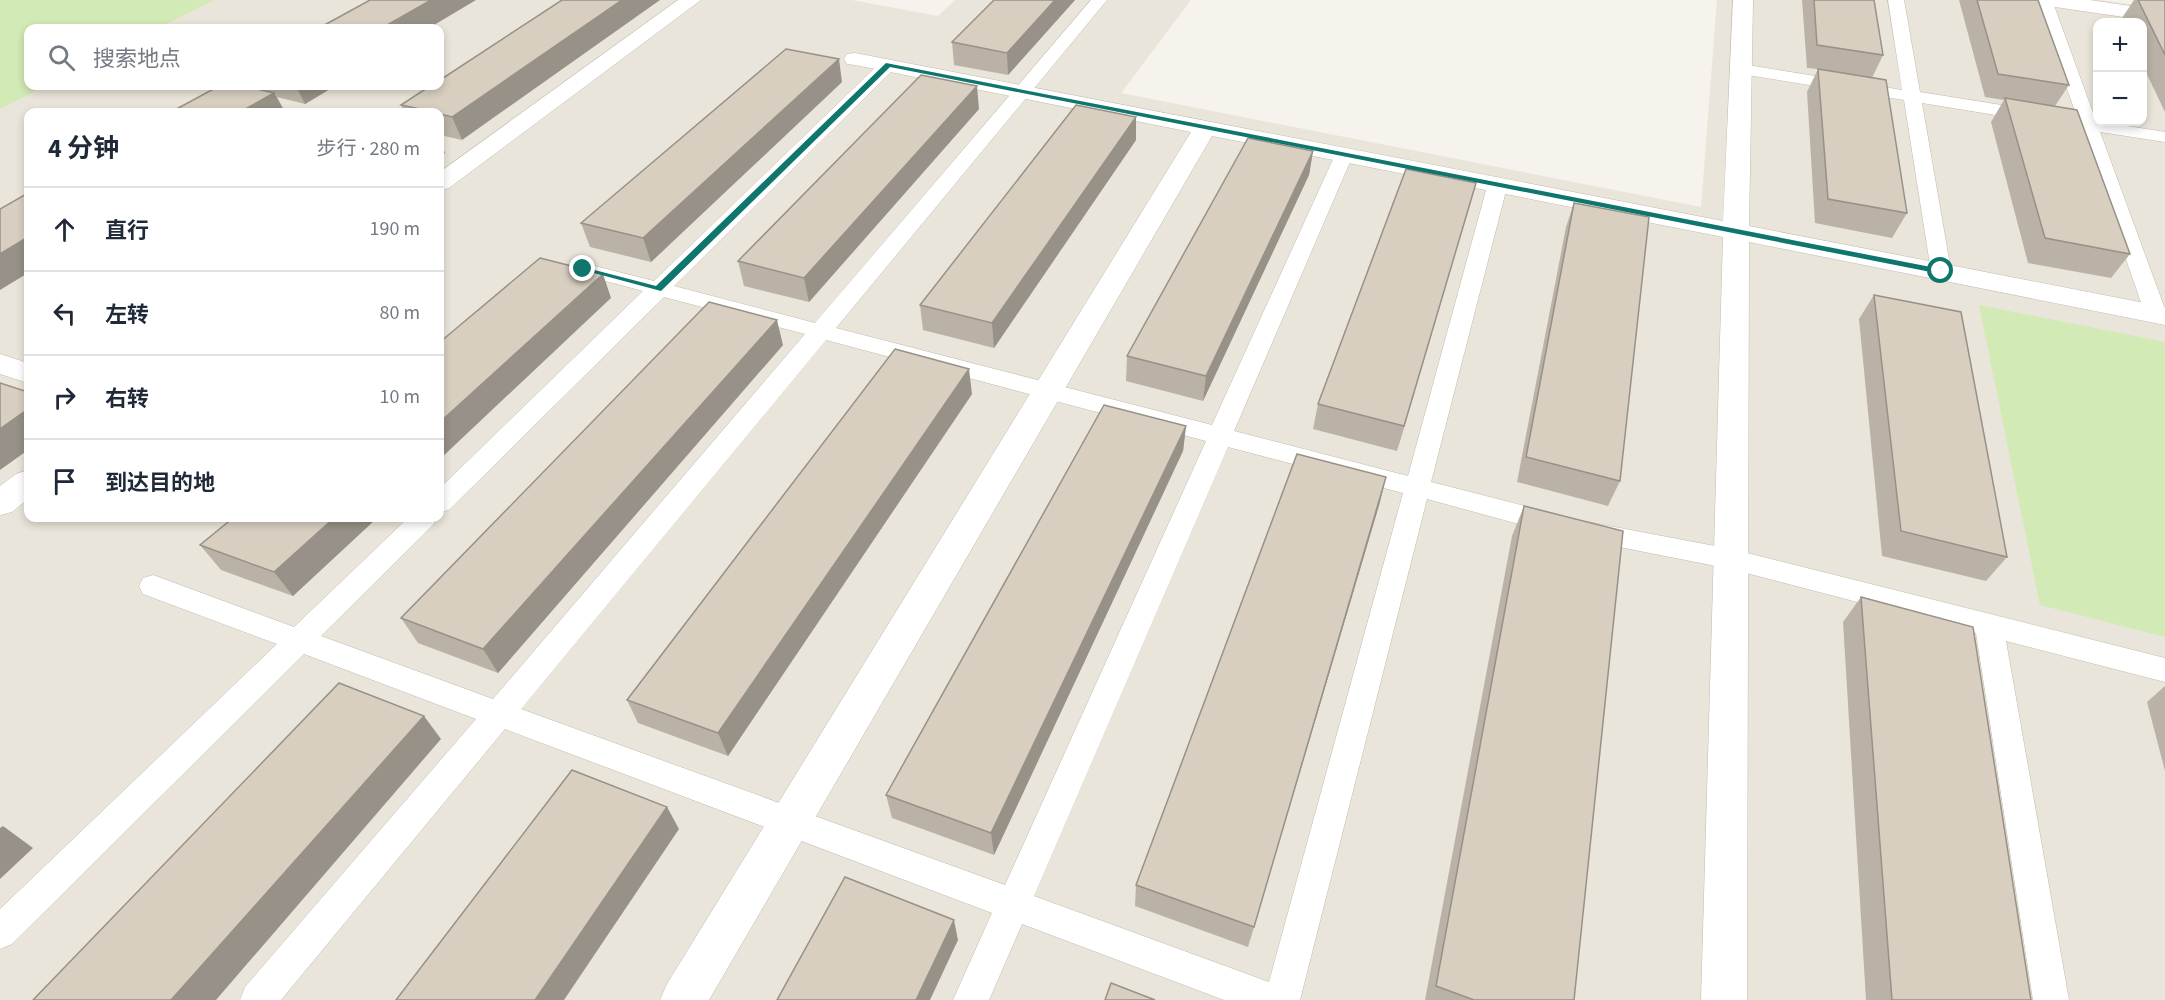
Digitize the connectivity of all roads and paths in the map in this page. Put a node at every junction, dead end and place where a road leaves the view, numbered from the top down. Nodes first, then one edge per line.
1 (691, 0) edge
2 (1099, 0) edge
3 (1743, 0) edge
4 (1896, 0) edge
5 (2046, 0) edge
6 (2165, 17) edge
7 (855, 59) dead end
8 (888, 65) junction
9 (1741, 69) junction
10 (1022, 92) junction
11 (1912, 97) junction
12 (2089, 125) junction
13 (1205, 128) junction
14 (2165, 137) edge
15 (1344, 154) junction
16 (444, 180) edge
17 (1498, 183) junction
18 (1736, 231) junction
19 (583, 269) edge
20 (1941, 271) junction
21 (658, 289) junction
22 (2161, 315) edge
23 (820, 332) junction
24 (0, 364) edge
25 (24, 372) edge
26 (1047, 391) junction
27 (1220, 436) junction
28 (24, 485) edge
29 (1417, 488) junction
30 (444, 499) edge
31 (0, 503) edge
32 (420, 522) edge
33 (1731, 559) junction
34 (153, 586) dead end
35 (1989, 625) junction
36 (299, 640) junction
37 (2165, 670) edge
38 (499, 714) junction
39 (790, 821) junction
40 (1013, 904) junction
41 (0, 932) edge
42 (258, 1000) edge
43 (683, 1000) edge
44 (971, 1000) edge
45 (1271, 1000) edge
46 (1282, 1000) edge
47 (1724, 1000) edge
48 (2051, 1000) edge

1 - 16 street
2 - 10 lane
3 - 9 street
4 - 11 lane
5 - 6 street
5 - 12 lane
7 - 8 street
8 - 10 street
8 - 21 lane
9 - 11 lane
9 - 18 street
10 - 13 street
10 - 23 lane
11 - 12 lane
11 - 20 lane
12 - 14 lane
12 - 22 lane
13 - 15 street
13 - 26 street
15 - 17 street
15 - 27 lane
17 - 18 street
17 - 29 lane
18 - 20 street
18 - 33 street
19 - 21 lane
20 - 22 street
21 - 23 lane
21 - 30 lane
23 - 26 lane
23 - 38 lane
24 - 25 street
26 - 27 lane
26 - 39 street
27 - 29 lane
27 - 40 lane
28 - 31 street
29 - 33 lane
29 - 46 lane
32 - 36 lane
33 - 35 lane
33 - 47 street
34 - 36 lane
35 - 37 lane
35 - 48 lane
36 - 38 lane
36 - 41 lane
38 - 39 lane
38 - 42 lane
39 - 40 lane
39 - 43 street
40 - 44 lane
40 - 45 lane

